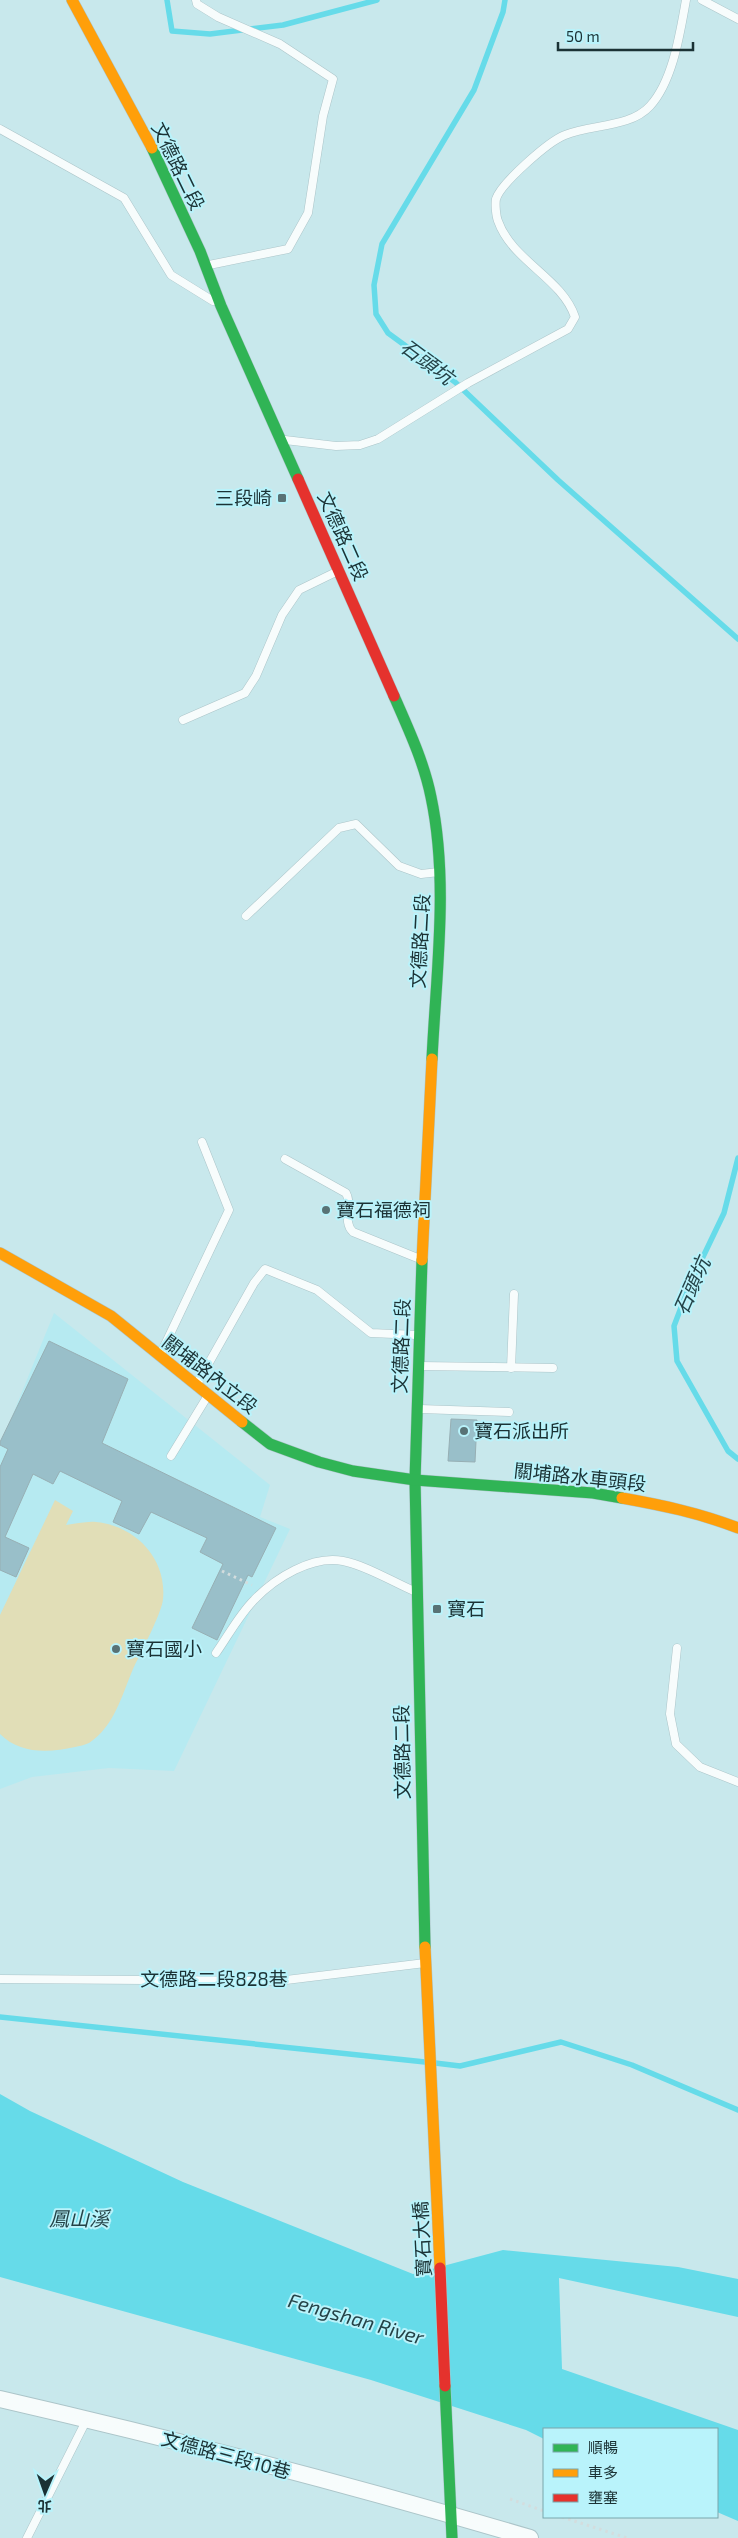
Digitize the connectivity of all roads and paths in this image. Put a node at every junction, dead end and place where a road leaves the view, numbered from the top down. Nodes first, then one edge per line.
1 (72, 0) edge
2 (196, 0) edge
3 (686, 0) edge
4 (702, 0) edge
5 (738, 19) edge
6 (0, 129) edge
7 (206, 265) junction
8 (221, 306) junction
9 (280, 440) junction
10 (339, 570) junction
11 (183, 720) dead end
12 (442, 872) junction
13 (246, 916) dead end
14 (202, 1142) dead end
15 (285, 1159) dead end
16 (0, 1253) edge
17 (422, 1260) junction
18 (514, 1294) dead end
19 (419, 1335) junction
20 (159, 1357) junction
21 (418, 1366) junction
22 (511, 1368) junction
23 (554, 1368) dead end
24 (196, 1386) junction
25 (208, 1395) junction
26 (416, 1409) junction
27 (509, 1412) dead end
28 (171, 1456) dead end
29 (415, 1480) junction
30 (738, 1528) edge
31 (222, 1570) dead end
32 (278, 1581) junction
33 (416, 1591) junction
34 (677, 1648) dead end
35 (216, 1653) dead end
36 (738, 1782) edge
37 (427, 1962) junction
38 (0, 1979) edge
39 (0, 2399) edge
40 (87, 2419) junction
41 (510, 2500) dead end
42 (543, 2511) edge
43 (452, 2515) junction
44 (565, 2518) edge
45 (27, 2538) edge
46 (452, 2538) edge
47 (530, 2538) edge
48 (627, 2538) edge

1 - 7 main road, 文德路二段
2 - 7 lane
3 - 9 lane
4 - 5 lane
6 - 8 lane
7 - 8 main road, 文德路二段
8 - 9 main road, 文德路二段
9 - 10 main road, 文德路二段
10 - 11 lane
10 - 12 main road, 文德路二段
12 - 13 lane
12 - 17 main road, 文德路二段
14 - 20 lane
15 - 17 lane
16 - 20 main road, 關埔路內立段
17 - 19 main road, 文德路二段
18 - 22 lane
19 - 21 main road, 文德路二段
19 - 24 lane
20 - 24 main road, 關埔路內立段
21 - 22 lane
21 - 26 main road, 文德路二段
22 - 23 lane
24 - 25 main road, 關埔路內立段
25 - 28 lane
25 - 29 main road, 關埔路內立段
26 - 27 lane
26 - 29 main road, 文德路二段
29 - 30 main road, 關埔路水車頭段
29 - 33 main road, 文德路二段
31 - 32 path
32 - 33 lane
32 - 35 lane
33 - 37 main road, 文德路二段
34 - 36 lane
37 - 38 lane, 文德路二段828巷
37 - 43 main road, 寶石大橋
39 - 40 street, 文德路三段10巷
40 - 43 street, 文德路三段10巷
40 - 45 lane
41 - 42 path
43 - 46 main road, 寶石大橋
43 - 47 street, 文德路三段10巷
44 - 48 path

